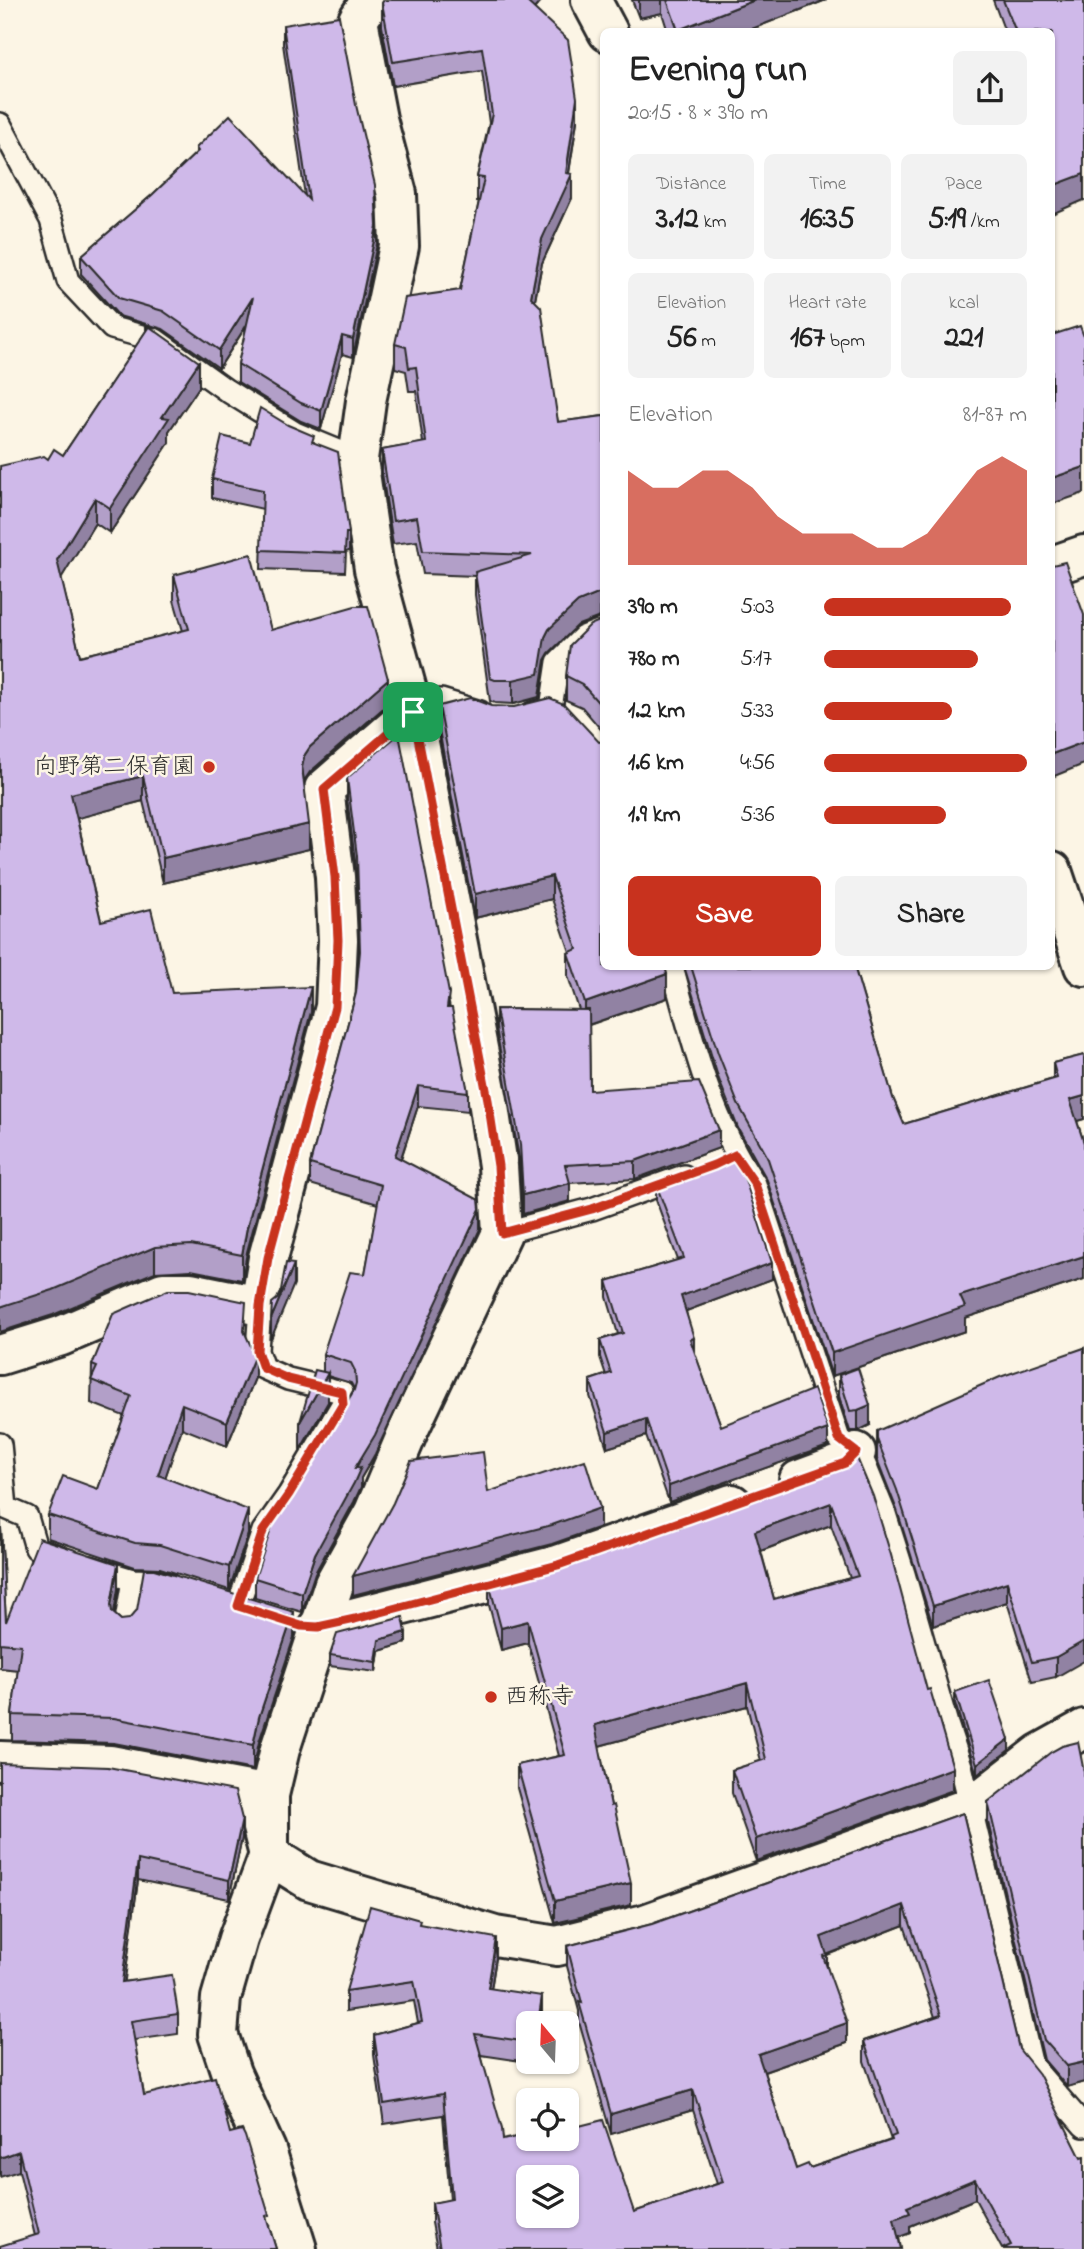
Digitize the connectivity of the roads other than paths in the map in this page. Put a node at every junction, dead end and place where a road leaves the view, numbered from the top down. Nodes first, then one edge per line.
1 (371, 0) edge
2 (591, 0) edge
3 (606, 28) edge
4 (0, 124) edge
5 (358, 459) junction
6 (1084, 555) edge
7 (1055, 565) edge
8 (600, 631) edge
9 (551, 708) junction
10 (413, 712) junction
11 (572, 716) edge
12 (1055, 880) edge
13 (1084, 967) edge
14 (673, 970) edge
15 (735, 1155) junction
16 (502, 1233) junction
17 (260, 1306) junction
18 (0, 1354) edge
19 (0, 1444) edge
20 (865, 1445) junction
21 (133, 1580) junction
22 (191, 1592) edge
23 (215, 1599) edge
24 (238, 1606) junction
25 (263, 1614) edge
26 (310, 1627) junction
27 (124, 1632) edge
28 (1084, 1729) edge
29 (0, 1761) edge
30 (971, 1807) junction
31 (270, 1855) junction
32 (1084, 2126) edge
33 (297, 2249) edge

1 - 5 street
2 - 3 street
4 - 5 lane
5 - 10 street
6 - 7 street
8 - 9 lane
9 - 10 lane
9 - 11 lane
10 - 16 street
10 - 17 street
12 - 13 street
14 - 15 lane
15 - 16 lane
15 - 20 lane
16 - 26 street
17 - 18 street
17 - 24 lane
19 - 21 lane
20 - 26 street
20 - 30 lane
21 - 22 lane
21 - 27 lane
23 - 24 lane
24 - 25 lane
26 - 31 street
28 - 30 street
29 - 31 street
30 - 31 street
30 - 32 lane
31 - 33 street

